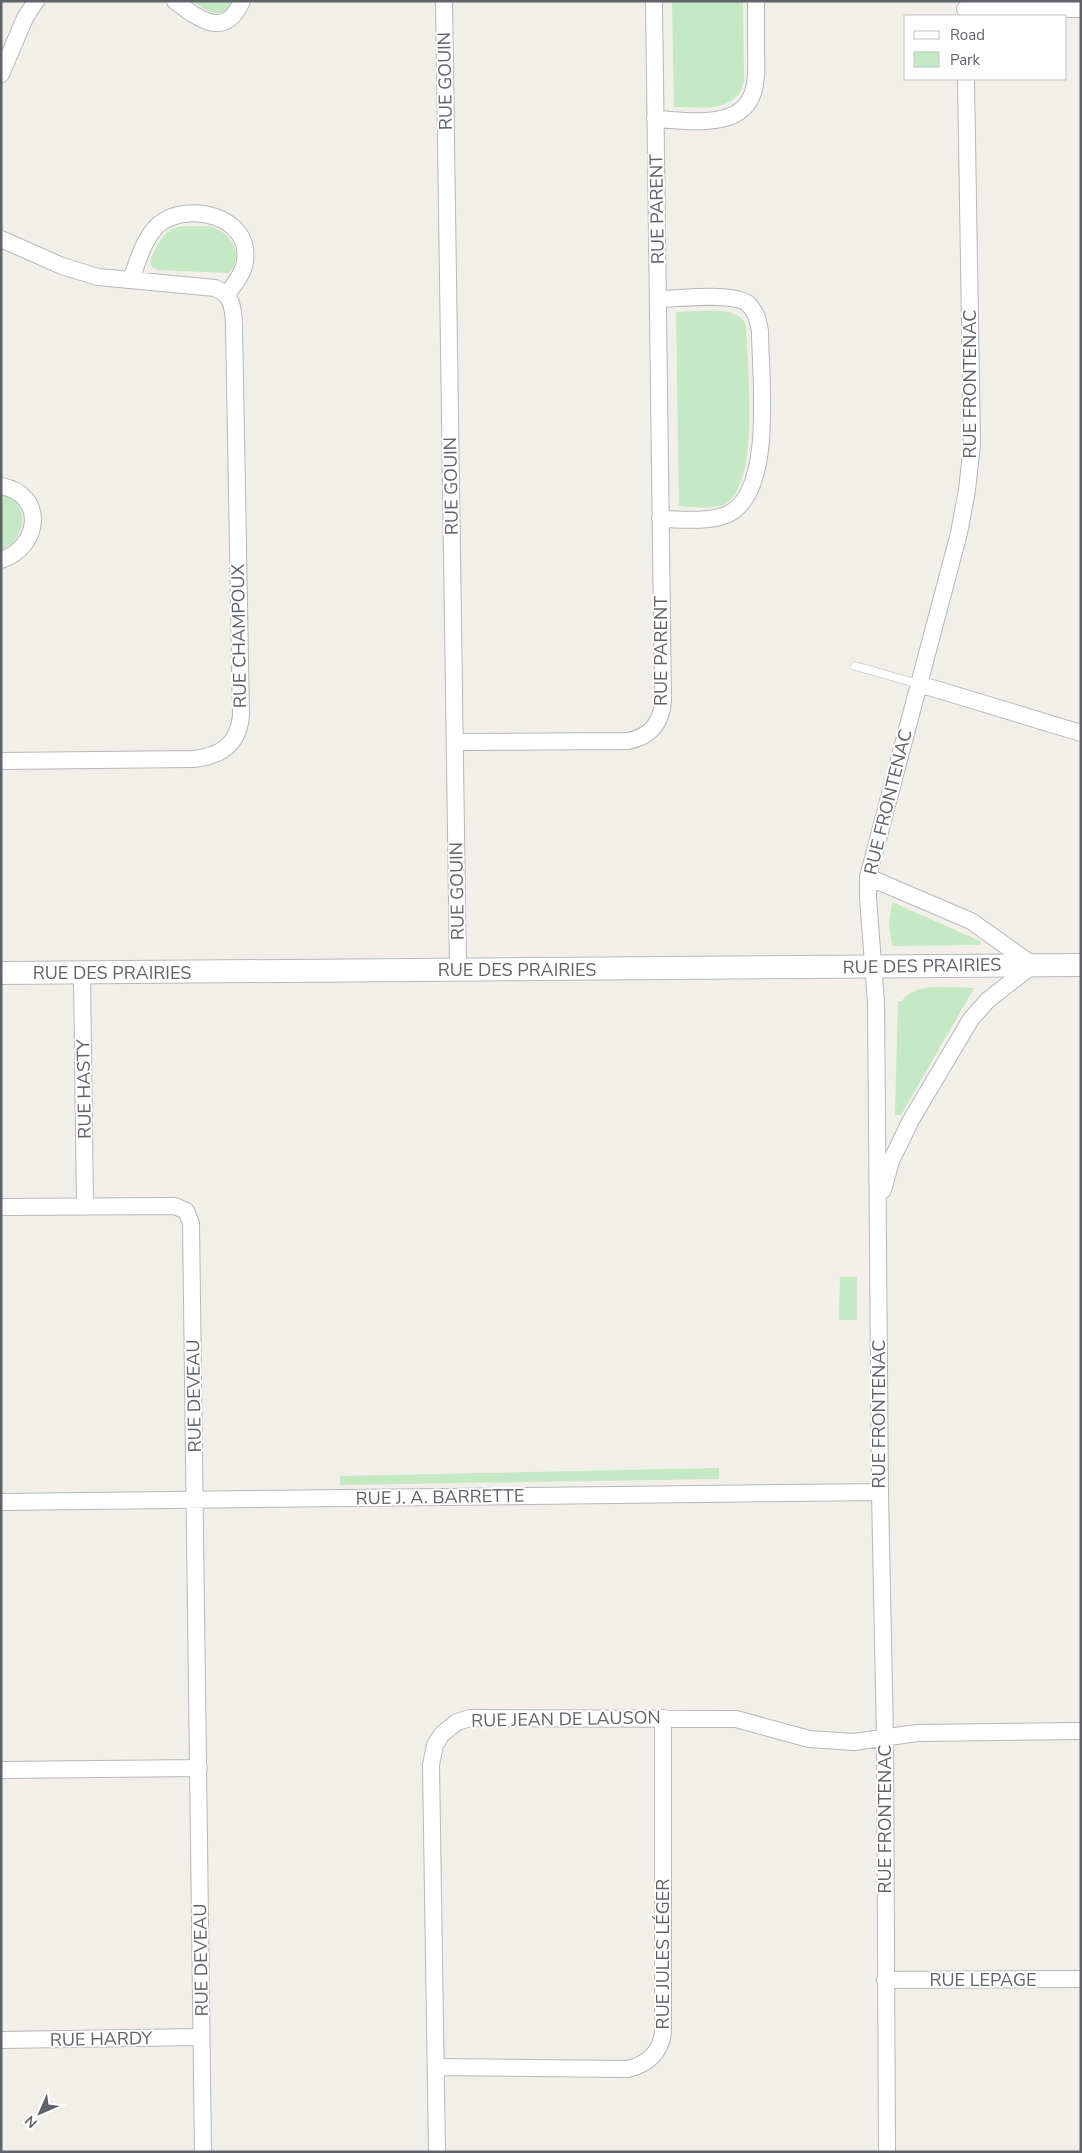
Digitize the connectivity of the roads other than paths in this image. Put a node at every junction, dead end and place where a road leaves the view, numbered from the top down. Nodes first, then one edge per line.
1 (36, 1) edge
2 (175, 1) edge
3 (242, 1) edge
4 (444, 1) edge
5 (654, 1) edge
6 (756, 1) edge
7 (965, 9) edge
8 (1081, 9) edge
9 (1, 74) edge
10 (966, 80) edge
11 (655, 120) junction
12 (1, 239) edge
13 (131, 280) junction
14 (227, 294) junction
15 (658, 299) junction
16 (1, 486) edge
17 (660, 519) junction
18 (1, 560) edge
19 (855, 666) dead end
20 (919, 684) junction
21 (1081, 734) edge
22 (455, 742) junction
23 (1, 761) edge
24 (868, 877) junction
25 (1081, 964) edge
26 (1033, 965) junction
27 (874, 967) junction
28 (458, 970) junction
29 (1, 973) edge
30 (82, 973) junction
31 (85, 1206) junction
32 (1, 1207) edge
33 (878, 1209) junction
34 (880, 1492) junction
35 (196, 1500) junction
36 (1, 1502) edge
37 (663, 1718) junction
38 (1081, 1730) edge
39 (885, 1738) junction
40 (199, 1768) junction
41 (1, 1770) edge
42 (1081, 1979) edge
43 (885, 1980) junction
44 (201, 2037) junction
45 (1, 2040) edge
46 (436, 2066) junction
47 (203, 2152) edge
48 (437, 2152) edge
49 (887, 2152) edge

1 - 9 street
2 - 3 street
4 - 22 street, RUE GOUIN
5 - 11 street, RUE PARENT
6 - 11 street
7 - 8 street
10 - 20 street, RUE FRONTENAC
11 - 15 street, RUE PARENT
12 - 13 street
13 - 14 street
13 - 14 street
14 - 23 street, RUE CHAMPOUX
15 - 17 street, RUE PARENT
15 - 17 street
16 - 18 street
17 - 22 street, RUE PARENT
19 - 20 lane
20 - 21 street
20 - 24 street, RUE FRONTENAC
22 - 28 street, RUE GOUIN
24 - 26 street, RUE DES PRAIRIES
24 - 27 street, RUE FRONTENAC
25 - 26 main road, RUE DES PRAIRIES
26 - 27 main road, RUE DES PRAIRIES
26 - 33 street, RUE DES PRAIRIES
27 - 28 main road, RUE DES PRAIRIES
27 - 33 street, RUE FRONTENAC
28 - 30 main road, RUE DES PRAIRIES
29 - 30 main road, RUE DES PRAIRIES
30 - 31 street, RUE HASTY
31 - 32 street, RUE DEVEAU
31 - 35 street, RUE DEVEAU
33 - 34 street, RUE FRONTENAC
34 - 35 street, RUE J. A. BARRETTE
34 - 39 street, RUE FRONTENAC
35 - 36 street, RUE J. A. BARRETTE
35 - 40 street, RUE DEVEAU
37 - 39 street, RUE JEAN DE LAUSON
37 - 46 street, RUE JEAN DE LAUSON
37 - 46 street, RUE JULES LÉGER
38 - 39 street, RUE JEAN DE LAUSON
39 - 43 street, RUE FRONTENAC
40 - 41 street
40 - 44 street, RUE DEVEAU
42 - 43 street, RUE LEPAGE
43 - 49 street, RUE FRONTENAC
44 - 45 street, RUE HARDY
44 - 47 street, RUE DEVEAU
46 - 48 street, RUE JEAN DE LAUSON

